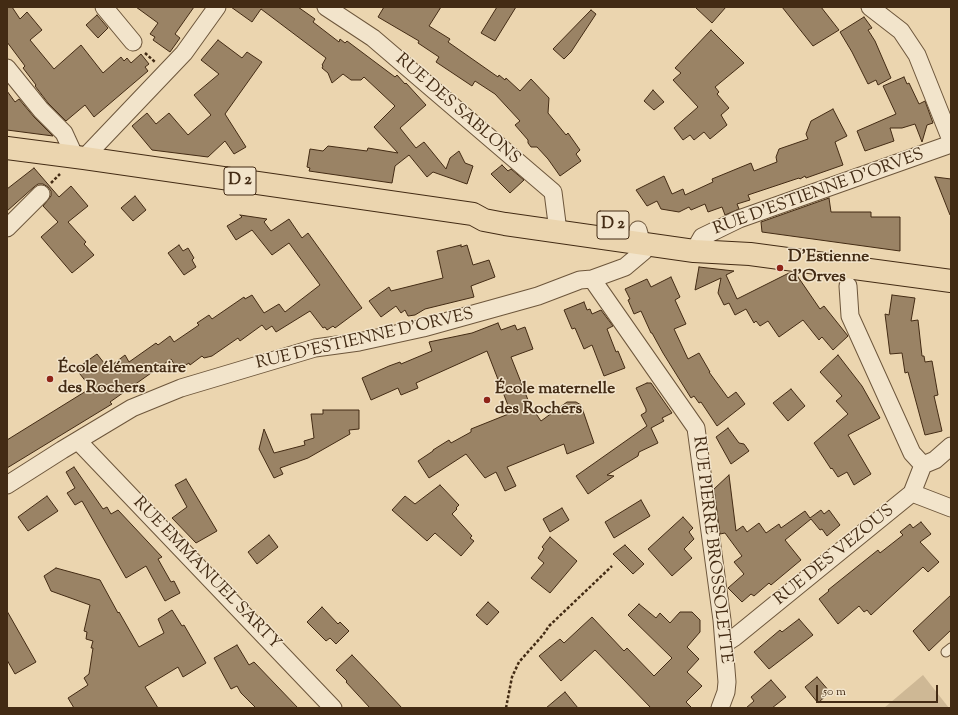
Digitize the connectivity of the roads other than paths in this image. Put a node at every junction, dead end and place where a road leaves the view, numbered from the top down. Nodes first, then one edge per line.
1 (104, 7) edge
2 (217, 7) edge
3 (326, 7) edge
4 (870, 7) edge
5 (133, 42) road end
6 (7, 68) edge
7 (951, 140) edge
8 (951, 144) edge
9 (7, 148) edge
10 (80, 158) junction
11 (41, 194) dead end
12 (557, 224) junction
13 (7, 228) edge
14 (641, 237) junction
15 (698, 244) junction
16 (592, 279) junction
17 (951, 281) edge
18 (848, 286) dead end
19 (78, 441) junction
20 (951, 446) edge
21 (923, 464) junction
22 (7, 485) edge
23 (912, 494) junction
24 (951, 508) edge
25 (724, 644) junction
26 (333, 708) edge
27 (720, 708) edge

1 - 5 street
2 - 10 street
3 - 12 street, RUE DES SABLONS
4 - 7 street
6 - 10 street
8 - 15 street, RUE D'ESTIENNE D'ORVES
9 - 10 main road, D 2
10 - 12 main road, D 2
11 - 13 street
12 - 14 main road, D 2
14 - 15 main road, D 2
14 - 16 street, RUE D'ESTIENNE D'ORVES
15 - 17 main road, D 2
16 - 19 street, RUE D'ESTIENNE D'ORVES
16 - 25 street, RUE PIERRE BROSSOLETTE
18 - 21 street
19 - 22 street, RUE D'ESTIENNE D'ORVES
19 - 26 street, RUE EMMANUEL SARTY
20 - 21 street
21 - 23 street
23 - 24 street, RUE DES VEZOUS
23 - 25 street, RUE DES VEZOUS
25 - 27 street, RUE PIERRE BROSSOLETTE

